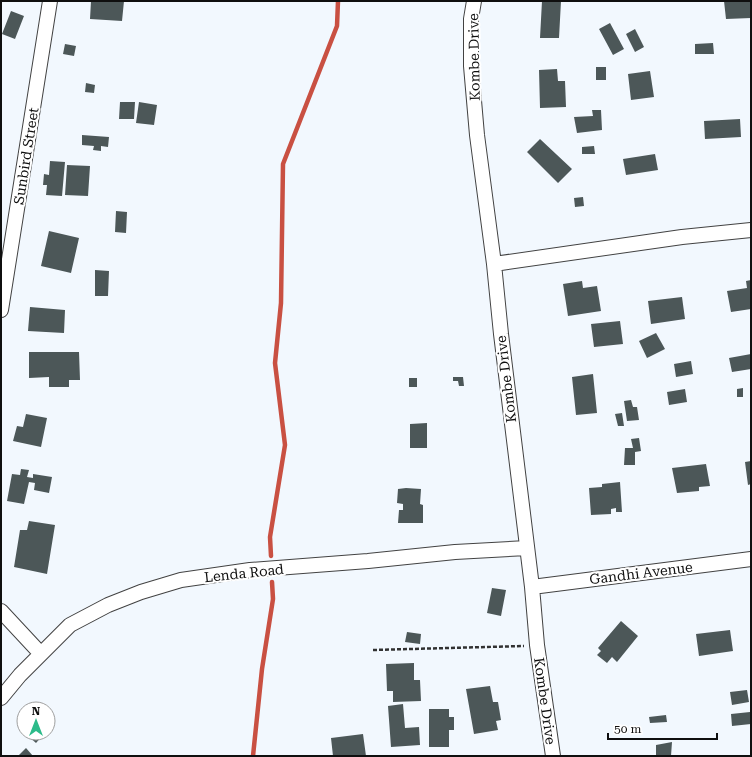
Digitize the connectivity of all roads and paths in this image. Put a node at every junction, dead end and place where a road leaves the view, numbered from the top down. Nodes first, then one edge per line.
1 (50, 1) edge
2 (474, 1) edge
3 (751, 230) edge
4 (494, 264) junction
5 (1, 310) edge
6 (527, 548) junction
7 (751, 558) edge
8 (532, 587) junction
9 (1, 611) edge
10 (537, 645) junction
11 (373, 650) dead end
12 (40, 654) junction
13 (1, 698) edge
14 (553, 756) edge

1 - 5 street, Sunbird Street
2 - 4 street, Kombe Drive
3 - 4 street
4 - 6 street, Kombe Drive
6 - 8 street, Kombe Drive
6 - 12 street, Lenda Road
7 - 8 street, Gandhi Avenue
8 - 10 street, Kombe Drive
9 - 12 street
10 - 11 path
10 - 14 street, Kombe Drive
12 - 13 street, Lenda Road

